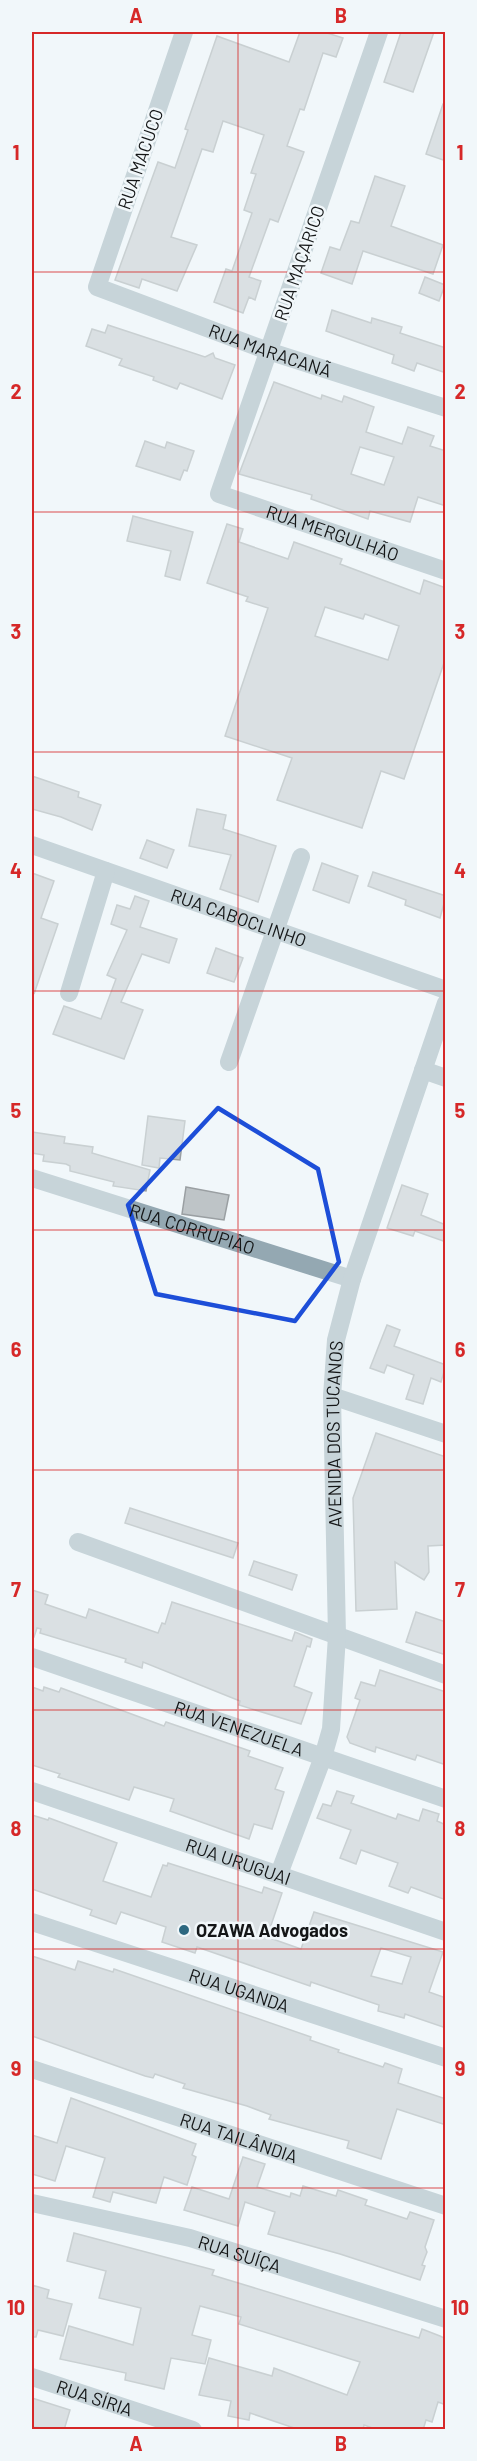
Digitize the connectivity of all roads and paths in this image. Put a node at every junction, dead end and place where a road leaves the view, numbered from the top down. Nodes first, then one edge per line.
1 (184, 32) edge
2 (379, 32) edge
3 (97, 287) joint
4 (268, 351) junction
5 (446, 408) edge
6 (219, 494) joint
7 (446, 571) edge
8 (32, 845) edge
9 (301, 857) dead end
10 (106, 871) junction
11 (275, 930) junction
12 (446, 990) edge
13 (69, 993) dead end
14 (446, 1003) edge
15 (229, 1062) dead end
16 (423, 1070) junction
17 (446, 1078) edge
18 (32, 1178) edge
19 (352, 1279) junction
20 (332, 1396) junction
21 (446, 1434) edge
22 (78, 1542) dead end
23 (337, 1636) junction
24 (32, 1657) edge
25 (446, 1675) edge
26 (323, 1757) junction
27 (32, 1791) edge
28 (446, 1799) edge
29 (279, 1874) junction
30 (32, 1922) edge
31 (446, 1932) edge
32 (446, 2058) edge
33 (32, 2068) edge
34 (32, 2204) edge
35 (446, 2206) edge
36 (446, 2319) edge
37 (32, 2377) edge
38 (193, 2430) edge

1 - 3 street, RUA MACUCO
2 - 4 street, RUA MAÇARICO
3 - 4 street, RUA MARACANÃ
4 - 5 street, RUA MARACANÃ
4 - 6 street, RUA MAÇARICO
6 - 7 street, RUA MERGULHÃO
8 - 10 street, RUA CABOCLINHO
9 - 11 street
10 - 11 street, RUA CABOCLINHO
10 - 13 street
11 - 12 street, RUA CABOCLINHO
11 - 15 street
14 - 16 street, AVENIDA DOS TUCANOS
16 - 17 street
16 - 19 street, AVENIDA DOS TUCANOS
18 - 19 street, RUA CORRUPIÃO
19 - 20 street, AVENIDA DOS TUCANOS
20 - 21 street
20 - 23 street, AVENIDA DOS TUCANOS
22 - 23 street
23 - 25 street
23 - 26 street, AVENIDA DOS TUCANOS
24 - 26 street, RUA VENEZUELA
26 - 28 street, RUA VENEZUELA
26 - 29 street, AVENIDA DOS TUCANOS
27 - 29 street, RUA URUGUAI
29 - 31 street, RUA URUGUAI
30 - 32 street, RUA UGANDA
33 - 35 street, RUA TAILÂNDIA
34 - 36 street, RUA SUÍÇA
37 - 38 street, RUA SÍRIA

